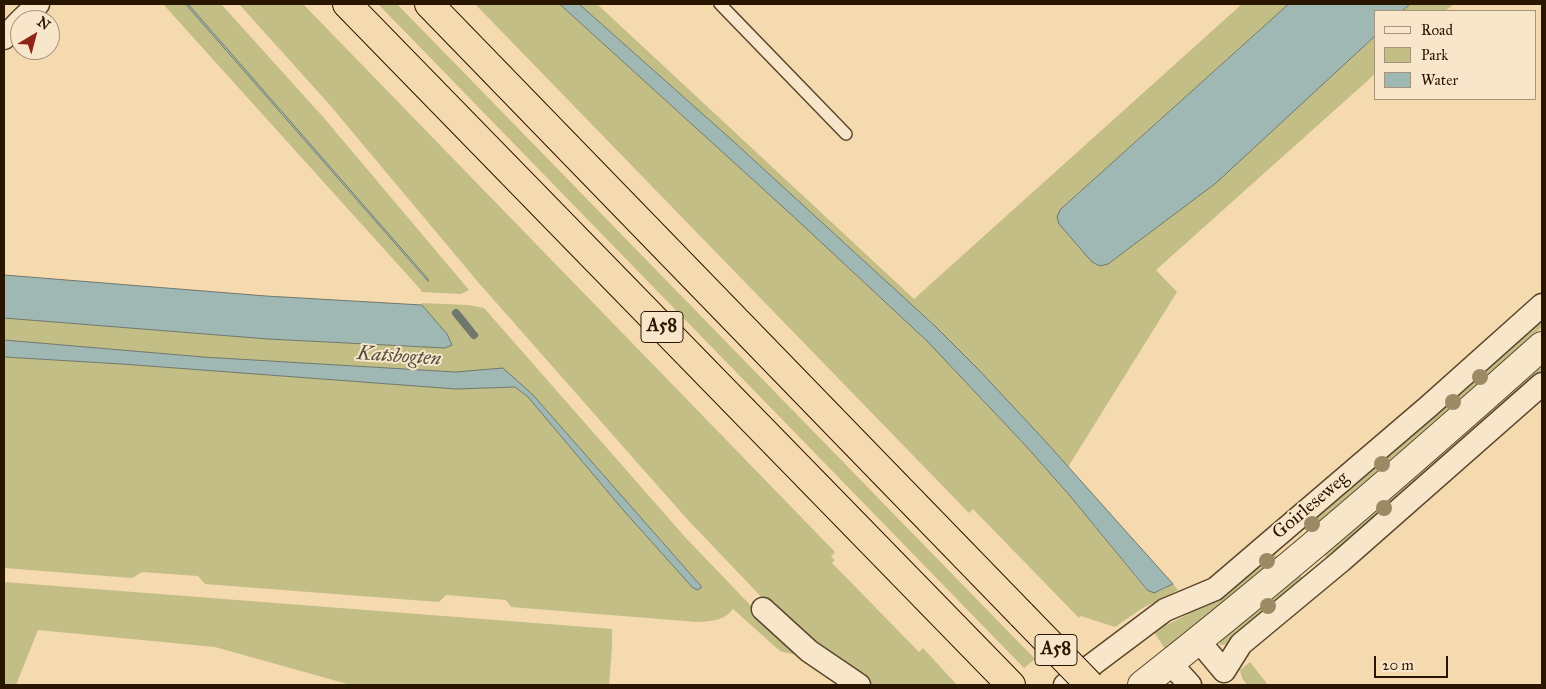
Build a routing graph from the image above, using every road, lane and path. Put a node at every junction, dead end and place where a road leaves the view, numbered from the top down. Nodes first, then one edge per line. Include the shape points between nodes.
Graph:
1 (346, 4) edge
2 (429, 4) edge
3 (720, 4) edge
4 (846, 134) dead end
5 (1542, 304) edge
6 (1542, 346) edge
7 (1542, 384) edge
8 (764, 609) dead end
9 (1198, 640) junction
10 (1170, 663) junction
11 (859, 685) edge
12 (1011, 685) edge
13 (1065, 685) edge
14 (1090, 685) edge
15 (1142, 685) edge
16 (1190, 685) edge

1 - 12 highway, A58
2 - 14 highway, A58, bridge
3 - 4 lane
5 - 13 street, Goirleseweg via 1429,406 1215,588 1165,610
6 - 9 street, Goirleseweg via 1419,456
7 - 9 street via 1341,561 1241,644 1224,671
8 - 11 street via 809,651
9 - 10 street, Goirleseweg
10 - 15 street, Goirleseweg
10 - 16 street

